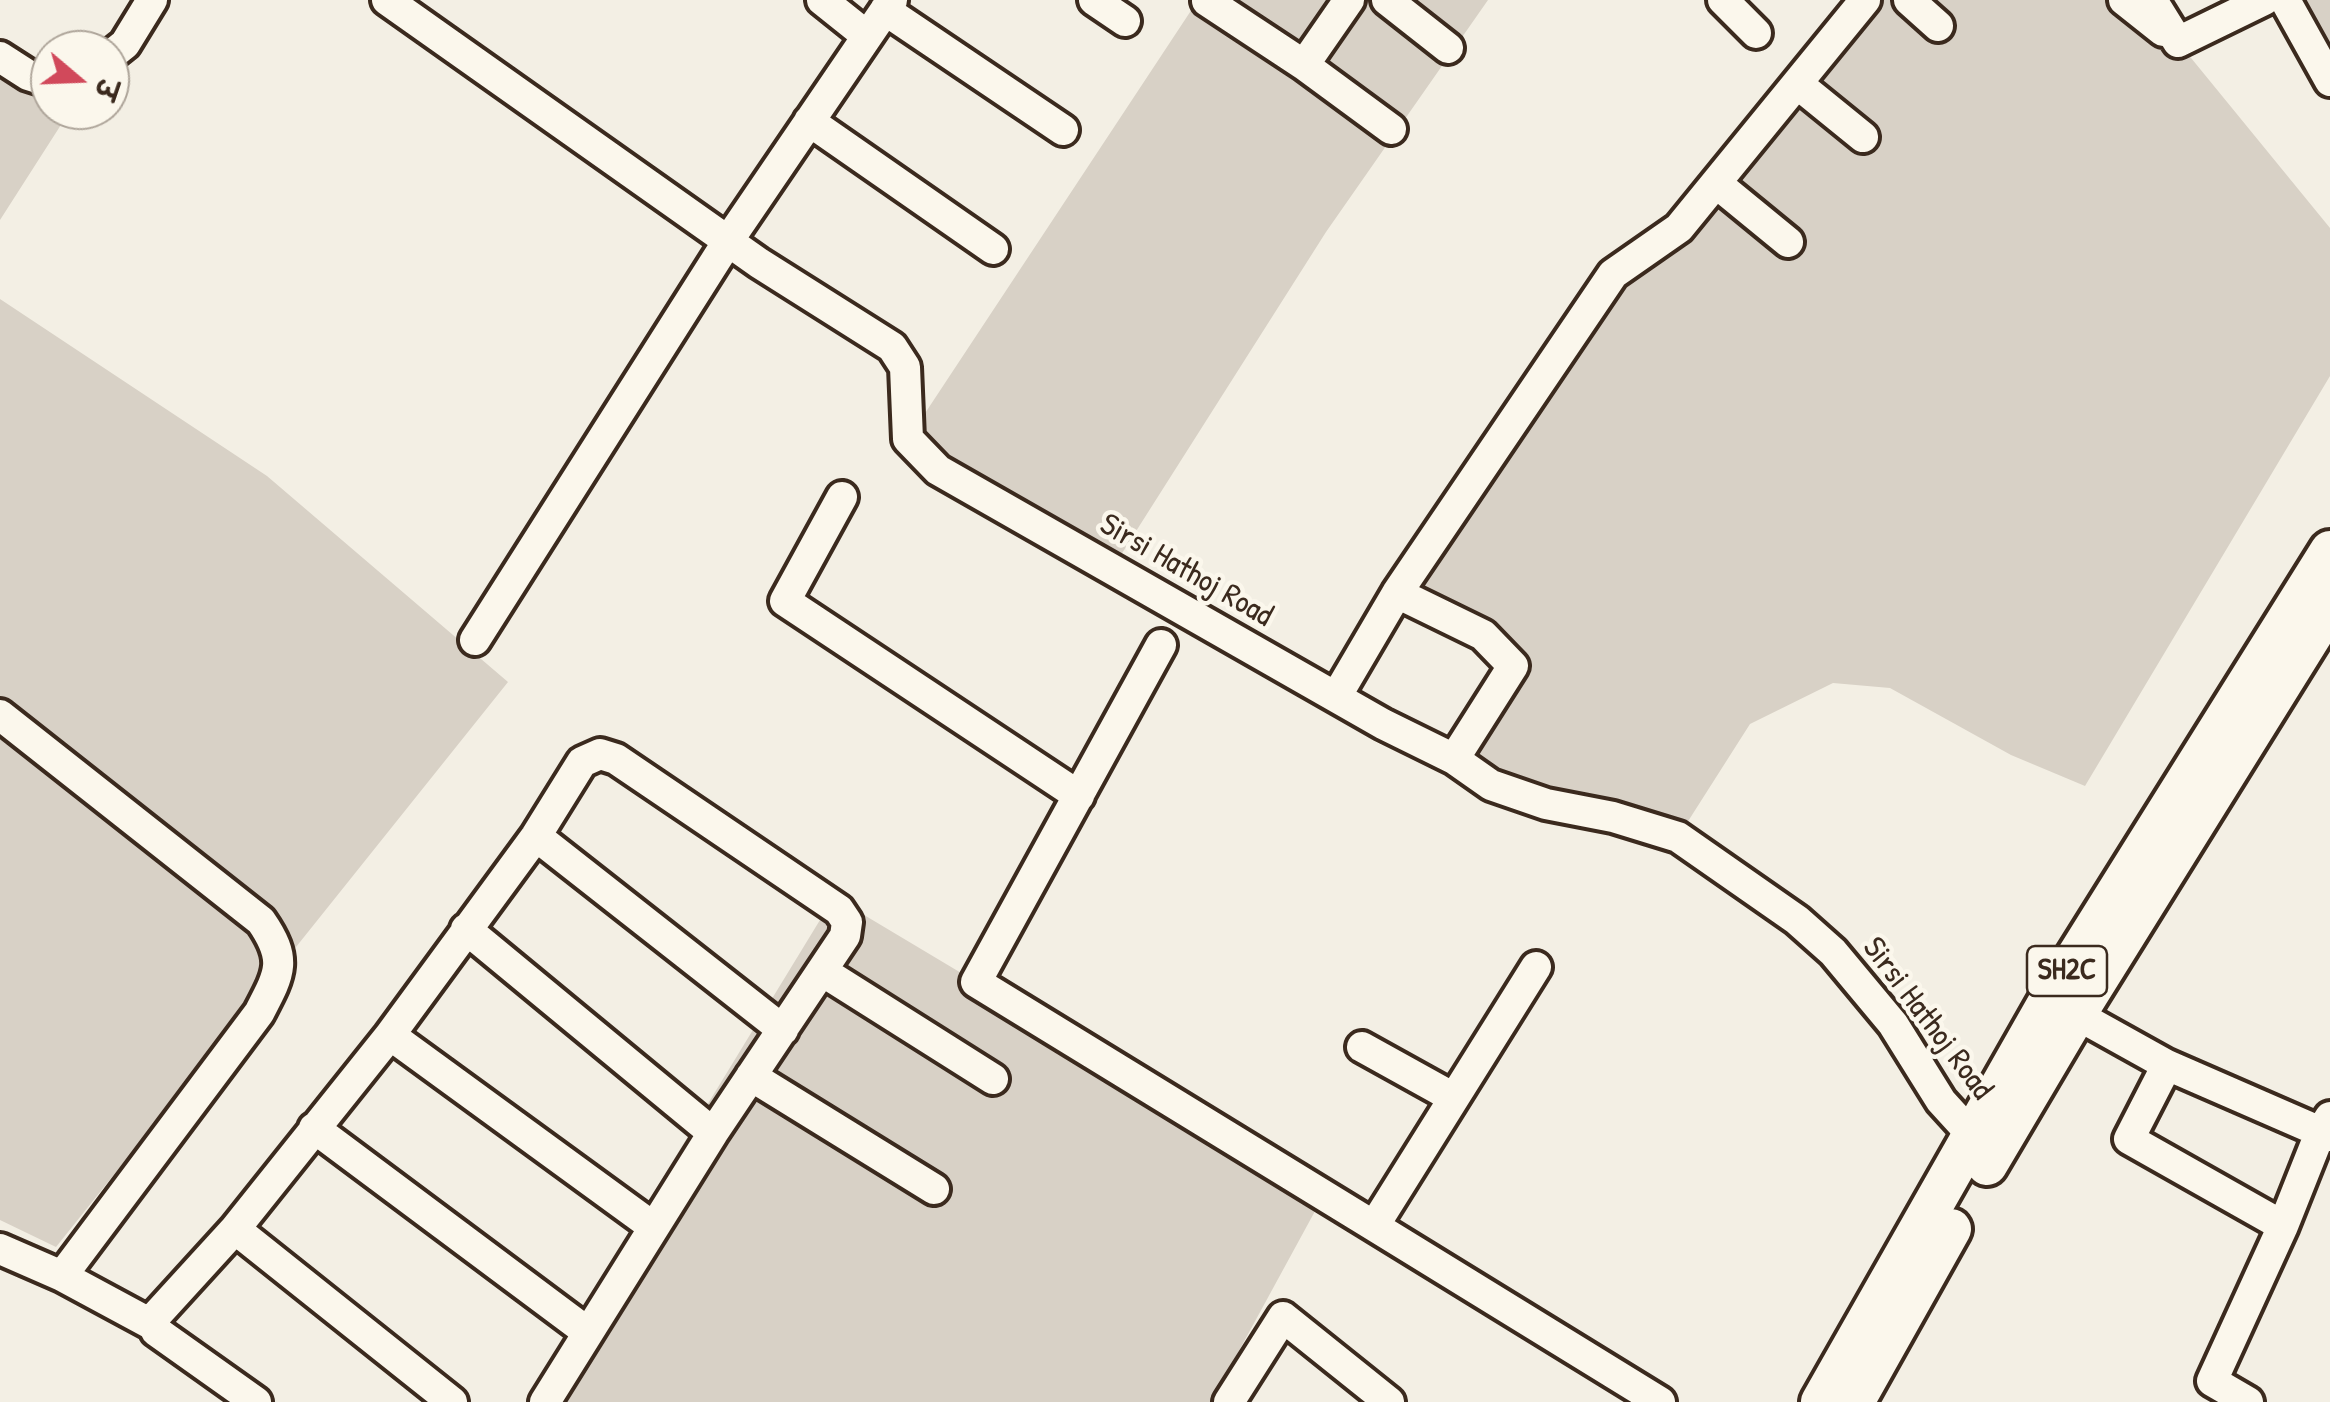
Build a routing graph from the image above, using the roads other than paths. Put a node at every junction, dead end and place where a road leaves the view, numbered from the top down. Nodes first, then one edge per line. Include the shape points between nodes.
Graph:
1 (152, 0) edge
2 (822, 0) edge
3 (1094, 0) edge
4 (1350, 0) edge
5 (1387, 0) edge
6 (1723, 0) edge
7 (1865, 0) edge
8 (1909, 0) edge
9 (2124, 0) edge
10 (2152, 0) edge
11 (2264, 0) edge
12 (2285, 0) edge
13 (1207, 1) edge
14 (400, 4) edge
15 (888, 5) edge
16 (1125, 21) dead end
17 (1938, 26) dead end
18 (1756, 33) dead end
19 (130, 36) edge
20 (867, 36) junction
21 (2178, 42) junction
22 (1448, 48) dead end
23 (0, 57) edge
24 (1304, 65) junction
25 (30, 76) edge
26 (2330, 81) edge
27 (1799, 85) junction
28 (810, 121) junction
29 (1392, 129) dead end
30 (1063, 130) dead end
31 (1863, 137) dead end
32 (1716, 183) junction
33 (728, 241) junction
34 (1788, 242) dead end
35 (993, 250) dead end
36 (842, 497) dead end
37 (2330, 551) edge
38 (1397, 593) junction
39 (2326, 621) edge
40 (475, 640) dead end
41 (1161, 646) dead end
42 (1336, 697) junction
43 (0, 715) edge
44 (1454, 760) junction
45 (1078, 796) junction
46 (536, 836) junction
47 (466, 930) junction
48 (1536, 967) dead end
49 (822, 971) junction
50 (2062, 1007) junction
51 (783, 1030) junction
52 (390, 1035) junction
53 (1362, 1047) dead end
54 (2167, 1065) junction
55 (751, 1076) junction
56 (993, 1079) dead end
57 (1454, 1098) junction
58 (314, 1128) junction
59 (2327, 1129) edge
60 (712, 1132) junction
61 (1983, 1142) junction
62 (934, 1189) dead end
63 (652, 1226) junction
64 (1374, 1226) junction
65 (2284, 1226) junction
66 (236, 1229) junction
67 (0, 1249) edge
68 (62, 1276) junction
69 (151, 1324) junction
70 (586, 1331) junction
71 (1376, 1398) edge
72 (256, 1402) edge
73 (452, 1402) edge
74 (544, 1402) edge
75 (1229, 1402) edge
76 (1660, 1402) edge
77 (1822, 1402) edge
78 (1854, 1402) edge
79 (2248, 1402) edge

1 - 19 street
2 - 20 street
3 - 16 street
4 - 24 street
5 - 22 street
6 - 18 street
7 - 27 street
8 - 17 street
9 - 21 street
10 - 21 street
11 - 21 street
12 - 26 street
13 - 24 street
14 - 33 street, Sirsi Hathoj Road
15 - 20 street
15 - 30 street
20 - 28 street
23 - 25 street
24 - 29 street
27 - 31 street
27 - 32 street
28 - 33 street
28 - 35 street
32 - 34 street
32 - 38 street via 1679,228 1613,274
33 - 40 street
33 - 42 street, Sirsi Hathoj Road via 892,347 905,367 908,440 938,470
36 - 45 street via 785,601
37 - 50 main road, SH2C
38 - 42 street
38 - 44 street via 1483,636 1514,666
39 - 50 main road, SH2C
41 - 45 street
42 - 44 street, Sirsi Hathoj Road
43 - 68 street via 260,921 278,946 278,976 259,1013
44 - 61 street, Sirsi Hathoj Road via 1490,786 1678,837 1797,920 1834,952 1941,1101
45 - 64 street via 976,982
46 - 47 street
46 - 49 street via 582,762 600,754 616,760 839,910 847,922 845,936
46 - 51 street
47 - 52 street
47 - 60 street
48 - 57 street
49 - 51 street
49 - 56 street
50 - 54 street
50 - 61 main road, SH2C
51 - 55 street
52 - 58 street
52 - 63 street
53 - 57 street
54 - 59 street
54 - 65 street via 2128,1139
55 - 60 street
55 - 62 street
57 - 64 street
58 - 66 street
58 - 70 street
59 - 65 street
60 - 63 street
61 - 77 main road, SH2C
61 - 78 main road, SH2C
63 - 70 street
64 - 76 street
65 - 79 street via 2212,1381
66 - 69 street
66 - 73 street
67 - 68 street
68 - 69 street
69 - 72 street
70 - 74 street
71 - 75 street via 1283,1317

